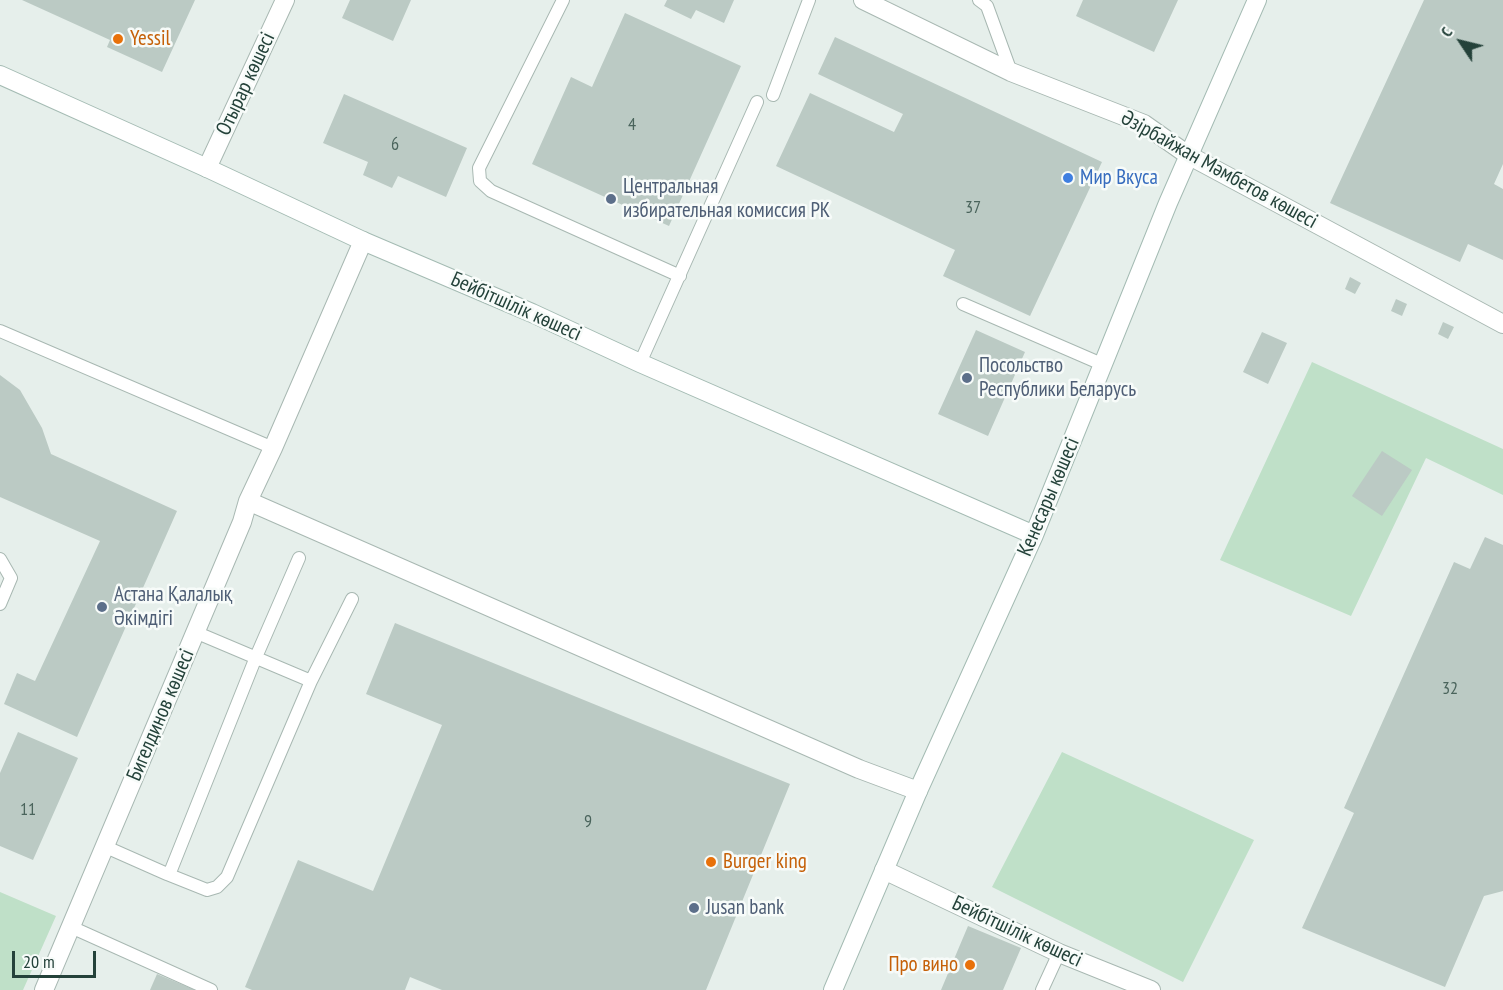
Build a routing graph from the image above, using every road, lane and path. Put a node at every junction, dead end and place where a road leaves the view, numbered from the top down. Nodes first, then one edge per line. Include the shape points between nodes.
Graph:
1 (285, 0) edge
2 (563, 0) edge
3 (809, 0) edge
4 (862, 0) edge
5 (979, 0) edge
6 (1257, 0) edge
7 (1011, 72) junction
8 (0, 75) edge
9 (773, 95) dead end
10 (757, 102) dead end
11 (1188, 155) junction
12 (207, 168) junction
13 (363, 241) junction
14 (680, 276) junction
15 (963, 304) dead end
16 (1503, 324) edge
17 (0, 331) edge
18 (640, 363) junction
19 (1104, 365) junction
20 (273, 448) junction
21 (248, 501) junction
22 (1034, 535) junction
23 (299, 558) dead end
24 (0, 559) edge
25 (352, 599) dead end
26 (0, 604) edge
27 (195, 632) junction
28 (256, 657) junction
29 (311, 681) junction
30 (918, 791) junction
31 (106, 847) junction
32 (884, 870) junction
33 (167, 874) junction
34 (71, 927) junction
35 (1059, 953) junction
36 (44, 990) edge
37 (211, 990) edge
38 (833, 990) edge
39 (1042, 990) edge
40 (1151, 990) edge

1 - 12 street, Отырар көшесі
2 - 14 lane via 478,168 480,181 491,191
3 - 9 lane
4 - 7 street, Әзірбайжан Мәмбетов көшесі
5 - 7 lane via 987,6
6 - 11 street, Кенесары көшесі
7 - 11 street, Әзірбайжан Мәмбетов көшесі via 1144,124
8 - 12 street, Бейбітшілік көшесі
10 - 14 lane
11 - 16 street, Әзірбайжан Мәмбетов көшесі
11 - 19 street, Кенесары көшесі
12 - 13 street, Бейбітшілік көшесі
13 - 18 street, Бейбітшілік көшесі
13 - 20 street, Бигелдинов көшесі
14 - 18 lane
15 - 19 lane
17 - 20 lane
18 - 22 street, Бейбітшілік көшесі
19 - 22 street, Кенесары көшесі
20 - 21 street, Бигелдинов көшесі
21 - 27 street, Бигелдинов көшесі
21 - 30 street via 859,769
22 - 30 street, Кенесары көшесі
23 - 28 lane
24 - 26 lane via 11,578
25 - 29 lane
27 - 28 lane
27 - 31 street, Бигелдинов көшесі
28 - 29 lane
28 - 33 lane
29 - 33 lane via 227,877 207,890
30 - 32 street, Кенесары көшесі
31 - 33 lane
31 - 34 street, Бигелдинов көшесі
32 - 35 street, Бейбітшілік көшесі
32 - 38 street, Кенесары көшесі
34 - 36 street, Бигелдинов көшесі
34 - 37 lane
35 - 39 lane
35 - 40 street, Бейбітшілік көшесі

